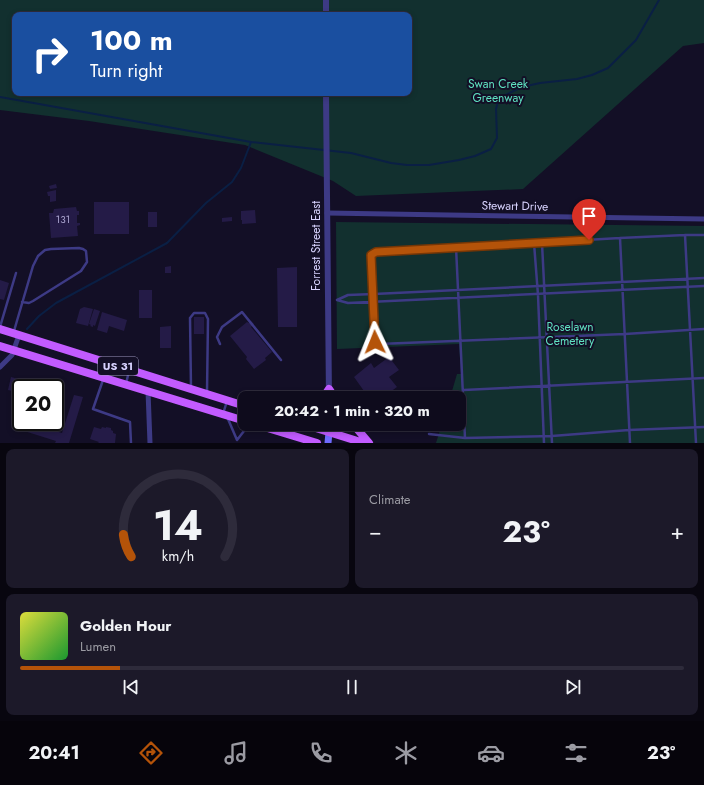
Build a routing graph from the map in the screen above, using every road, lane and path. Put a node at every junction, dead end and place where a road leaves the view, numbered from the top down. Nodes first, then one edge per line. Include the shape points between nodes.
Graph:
1 (326, 0) edge
2 (326, 12) edge
3 (326, 96) edge
4 (327, 213) junction
5 (704, 218) edge
6 (686, 235) junction
7 (704, 235) edge
8 (620, 238) junction
9 (542, 242) junction
10 (534, 243) junction
11 (456, 247) junction
12 (16, 273) dead end
13 (704, 278) edge
14 (688, 279) junction
15 (622, 282) junction
16 (544, 286) junction
17 (704, 286) edge
18 (537, 287) junction
19 (688, 287) junction
20 (459, 290) junction
21 (622, 290) junction
22 (374, 294) junction
23 (538, 294) junction
24 (544, 294) junction
25 (459, 298) junction
26 (327, 300) junction
27 (337, 300) junction
28 (374, 301) junction
29 (22, 302) junction
30 (0, 328) edge
31 (704, 329) edge
32 (690, 330) junction
33 (16, 334) junction
34 (625, 334) junction
35 (540, 337) junction
36 (546, 337) junction
37 (461, 341) junction
38 (220, 344) dead end
39 (0, 346) edge
40 (14, 350) junction
41 (281, 360) dead end
42 (0, 368) edge
43 (130, 370) junction
44 (104, 377) junction
45 (704, 378) edge
46 (693, 379) junction
47 (628, 383) junction
48 (126, 384) junction
49 (541, 386) junction
50 (550, 386) junction
51 (191, 389) junction
52 (329, 389) edge
53 (464, 390) junction
54 (148, 391) junction
55 (207, 394) junction
56 (228, 400) junction
57 (238, 404) edge
58 (224, 415) junction
59 (238, 419) edge
60 (704, 427) edge
61 (695, 428) junction
62 (630, 430) junction
63 (244, 431) edge
64 (276, 431) edge
65 (328, 431) edge
66 (335, 431) edge
67 (359, 431) edge
68 (428, 434) dead end
69 (544, 436) junction
70 (552, 436) junction
71 (465, 438) junction
72 (302, 440) edge
73 (237, 441) edge
74 (131, 443) edge
75 (150, 443) edge
76 (317, 443) edge
77 (328, 443) edge
78 (364, 443) edge
79 (369, 443) edge
80 (544, 443) edge
81 (552, 443) edge
82 (630, 443) edge
83 (696, 443) edge

1 - 2 street
3 - 4 street, Forrest Street East
4 - 5 street, Stewart Drive
4 - 26 street, Forrest Street East
6 - 7 lane
6 - 8 lane
6 - 14 lane
8 - 9 lane
8 - 15 lane
9 - 10 lane
9 - 16 lane
10 - 11 lane
10 - 18 lane
11 - 20 lane
11 - 22 lane via 376,252 371,255
12 - 30 lane
13 - 14 lane
14 - 15 lane
14 - 19 lane
15 - 16 lane
15 - 21 lane
16 - 18 lane
16 - 24 lane
17 - 19 lane
18 - 20 lane
18 - 23 lane
19 - 21 lane
19 - 32 lane
20 - 22 lane
20 - 25 lane
21 - 24 lane
21 - 34 lane
22 - 27 lane via 348,296
22 - 28 lane
23 - 24 lane
23 - 25 lane
23 - 35 lane
24 - 36 lane
25 - 28 lane
25 - 37 lane
26 - 27 lane
26 - 52 street, Forrest Street East
27 - 28 lane via 348,303
28 - 37 lane via 375,342 379,344
29 - 29 lane via 33,266 41,252 79,248 86,251 87,262 80,271 33,301
29 - 33 lane
30 - 33 main road, US 31
31 - 32 lane
32 - 34 lane
32 - 46 lane
33 - 40 street
33 - 43 main road, US 31
34 - 36 lane
34 - 47 lane
35 - 36 lane
35 - 37 lane
35 - 49 lane
36 - 50 lane
37 - 53 lane
38 - 41 lane via 217,337 222,327 242,312
39 - 40 main road, US 31
40 - 42 street
40 - 44 main road, US 31
43 - 48 lane
43 - 51 main road, US 31
44 - 48 main road, US 31
44 - 74 lane via 93,409 130,422
45 - 46 lane
46 - 47 lane
46 - 61 lane
47 - 50 lane
47 - 62 lane
48 - 54 main road, US 31
49 - 50 lane
49 - 53 lane
49 - 69 lane
50 - 70 lane
51 - 55 main road, US 31
51 - 55 lane via 190,318 194,313 205,313 208,319
53 - 71 lane
54 - 58 main road, US 31
54 - 75 street
55 - 56 main road, US 31
56 - 57 main road, US 31
56 - 58 lane
58 - 59 main road, US 31
58 - 73 lane via 232,426
60 - 61 lane
61 - 62 lane
61 - 83 lane
62 - 70 lane
62 - 82 lane
63 - 73 lane
64 - 72 main road
65 - 77 main road
66 - 78 main road
67 - 79 main road
68 - 71 lane
69 - 70 lane
69 - 71 lane
69 - 80 lane
70 - 81 lane
72 - 76 main road

